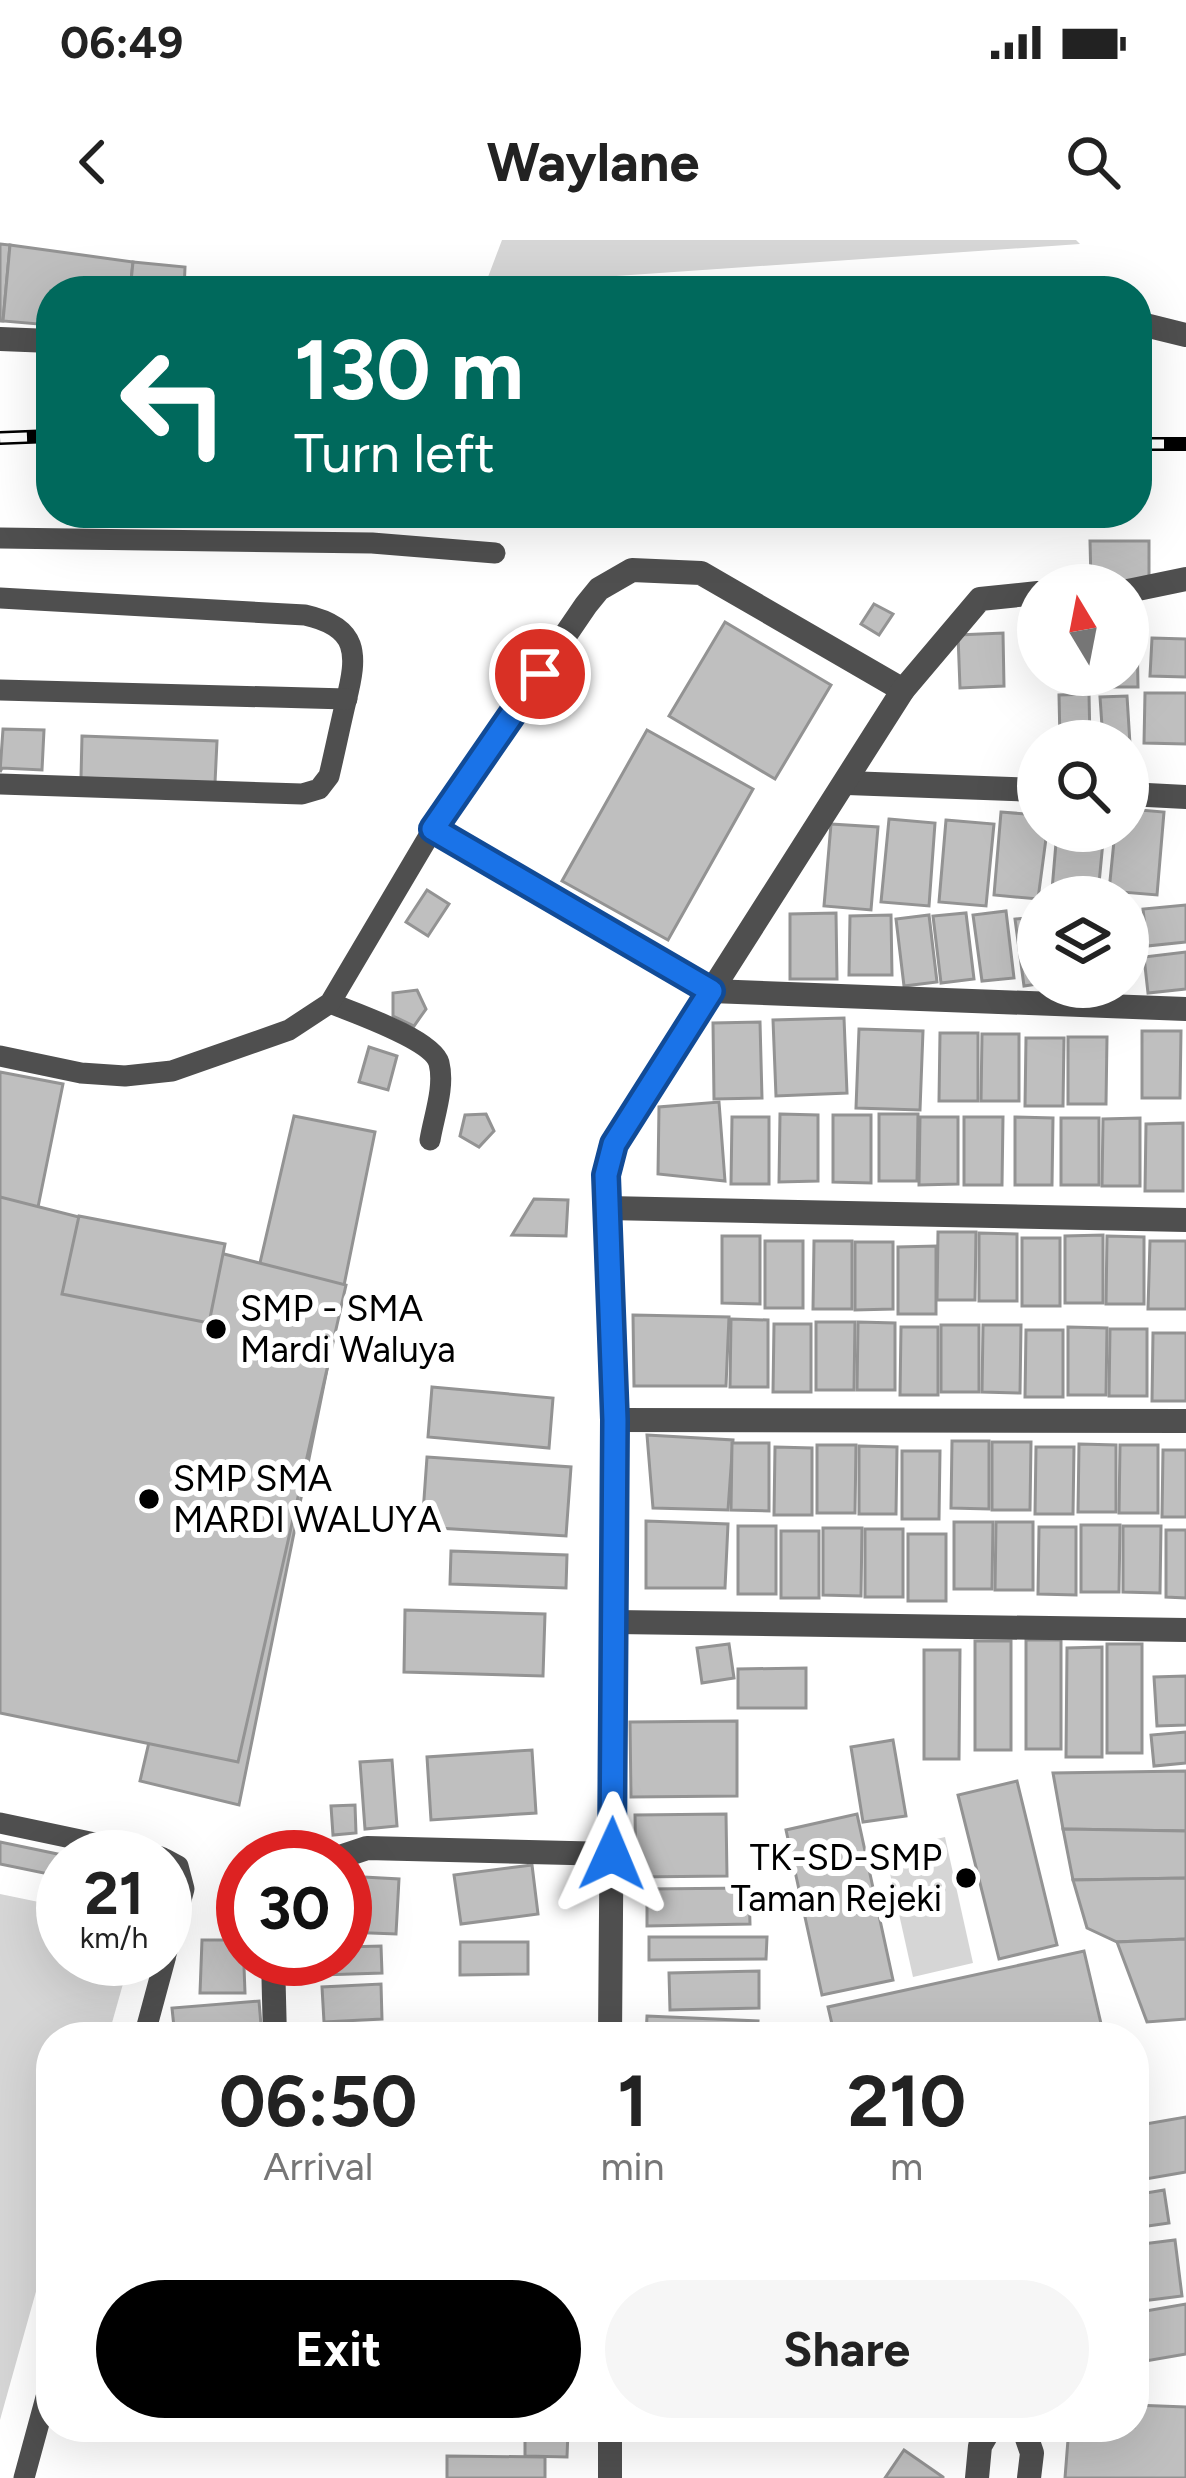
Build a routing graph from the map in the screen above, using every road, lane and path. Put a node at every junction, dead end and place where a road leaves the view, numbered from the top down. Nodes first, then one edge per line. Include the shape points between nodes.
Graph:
1 (1152, 327) edge
2 (1186, 335) edge
3 (0, 339) edge
4 (36, 340) edge
5 (0, 538) edge
6 (495, 553) dead end
7 (1186, 579) edge
8 (1149, 587) edge
9 (1017, 595) edge
10 (0, 598) edge
11 (903, 690) junction
12 (0, 691) edge
13 (346, 699) junction
14 (847, 783) junction
15 (0, 784) edge
16 (1017, 789) edge
17 (1149, 795) edge
18 (1186, 796) edge
19 (433, 829) junction
20 (711, 991) junction
21 (329, 1003) junction
22 (1186, 1009) edge
23 (0, 1056) edge
24 (430, 1140) dead end
25 (608, 1208) junction
26 (1186, 1220) edge
27 (615, 1420) junction
28 (1186, 1421) edge
29 (615, 1622) junction
30 (1186, 1630) edge
31 (0, 1822) edge
32 (36, 1830) edge
33 (372, 1848) edge
34 (612, 1854) junction
35 (158, 1986) edge
36 (274, 1986) edge
37 (148, 2022) edge
38 (275, 2022) edge
39 (610, 2022) edge
40 (36, 2434) edge
41 (610, 2442) edge
42 (982, 2442) edge
43 (1028, 2442) edge
44 (24, 2478) edge
45 (610, 2478) edge
46 (977, 2478) edge
47 (1029, 2478) edge

1 - 2 street
3 - 4 street
5 - 6 lane
7 - 8 street
9 - 11 street via 980,599
10 - 13 lane via 328,620 354,652
11 - 14 street
11 - 19 street via 701,573 632,570 586,605
12 - 13 lane
13 - 15 lane via 329,776 302,794
14 - 16 street
14 - 20 street
17 - 18 street
19 - 20 street
19 - 21 lane
20 - 22 street
20 - 25 street via 614,1144
21 - 23 lane via 289,1030 172,1071 81,1073
21 - 24 lane via 426,1045 438,1058
25 - 26 street
25 - 27 street
27 - 28 street
27 - 29 street
29 - 30 street
29 - 34 street
31 - 32 lane
33 - 34 street
34 - 39 street
35 - 37 lane
36 - 38 street
40 - 44 lane
41 - 45 street
42 - 46 street
43 - 47 street

